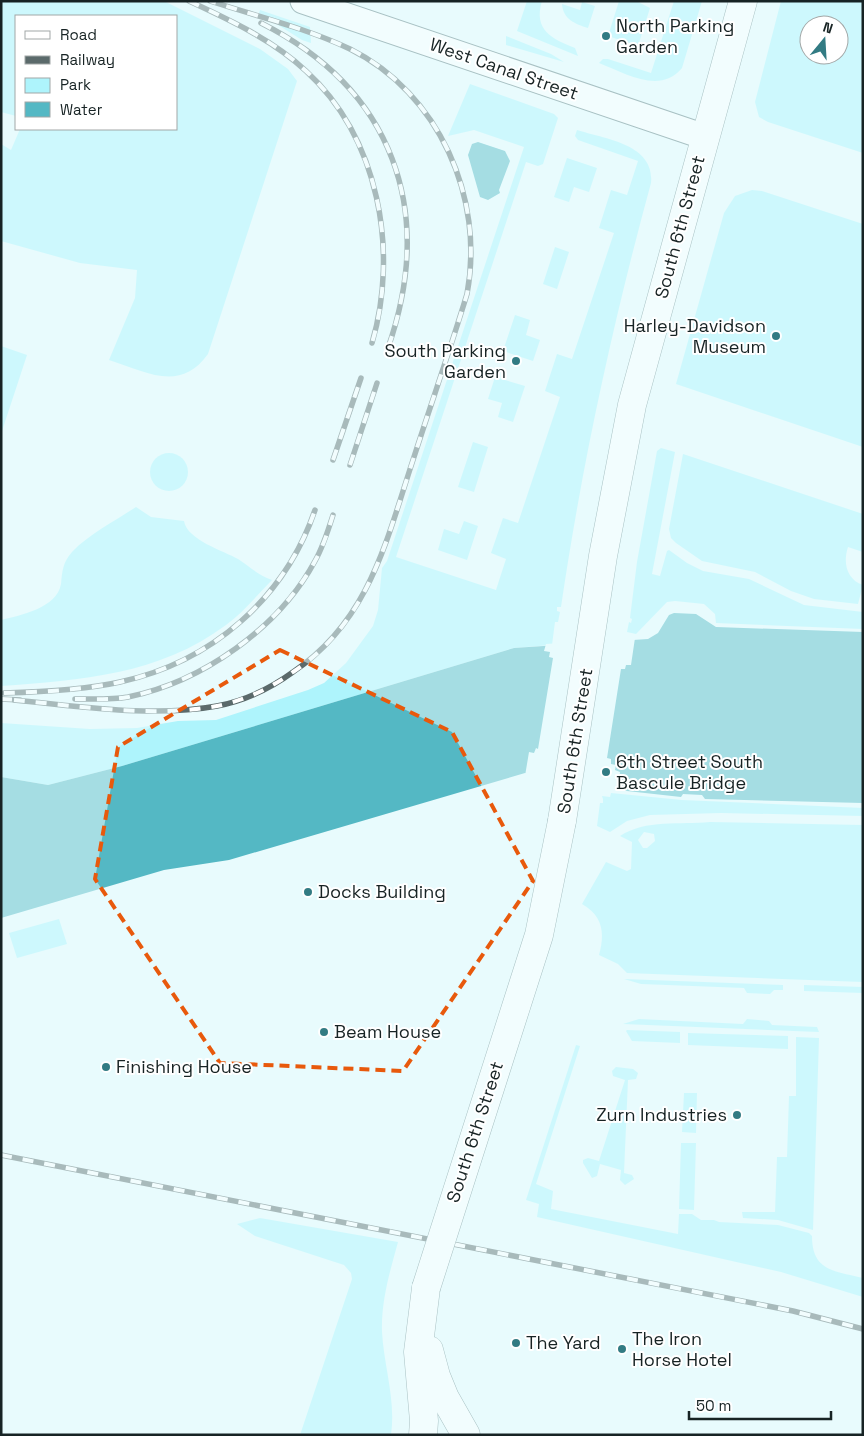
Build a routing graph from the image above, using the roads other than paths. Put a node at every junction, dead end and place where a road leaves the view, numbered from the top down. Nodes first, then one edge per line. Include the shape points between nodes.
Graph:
1 (303, 1) edge
2 (742, 1) edge
3 (705, 137) junction
4 (420, 1338) junction
5 (423, 1435) edge
6 (466, 1435) edge

1 - 3 street, West Canal Street
2 - 3 main road, South 6th Street
3 - 4 main road, South 6th Street, bridge via 632,405 603,556 548,900 426,1288
4 - 5 main road, South 6th Street
4 - 6 main road via 429,1350 445,1398

